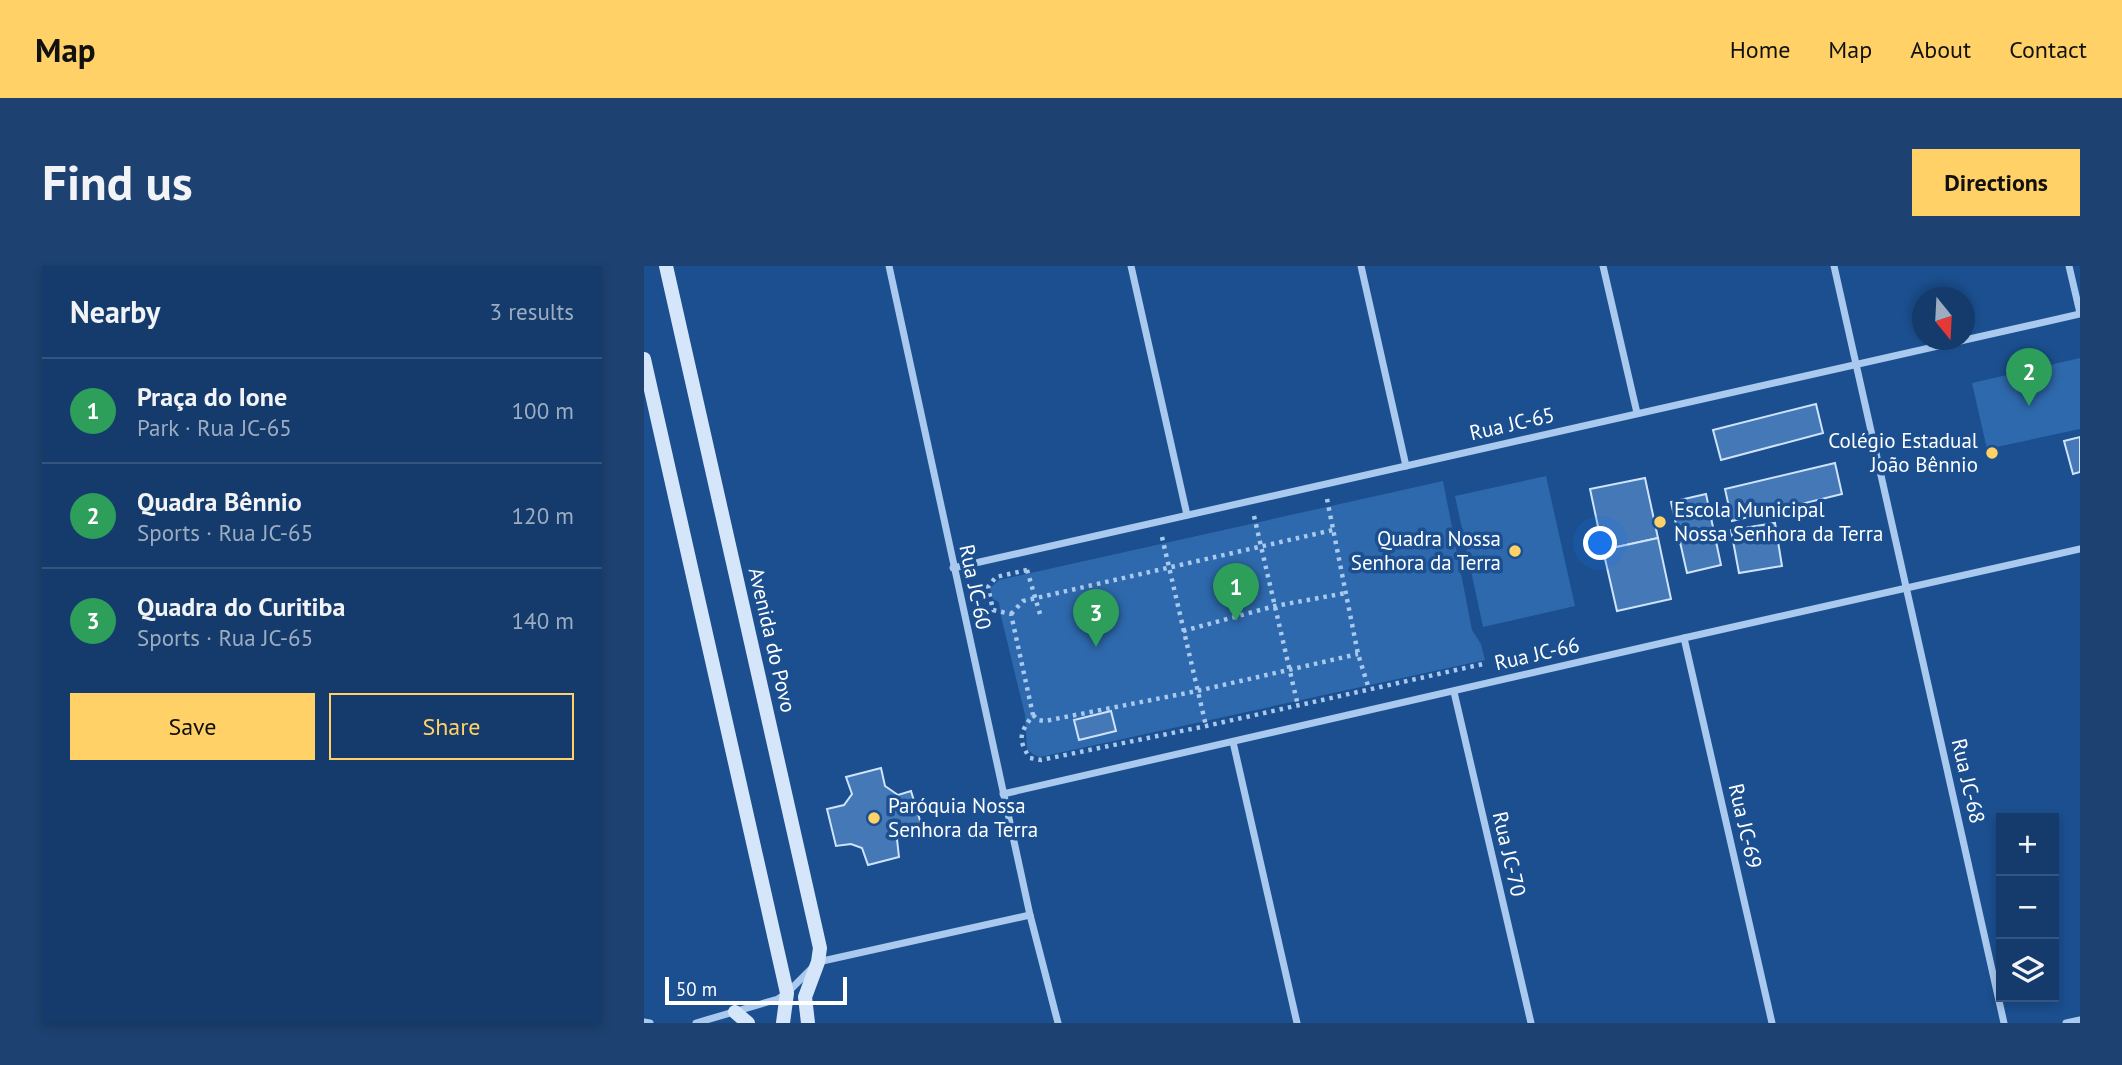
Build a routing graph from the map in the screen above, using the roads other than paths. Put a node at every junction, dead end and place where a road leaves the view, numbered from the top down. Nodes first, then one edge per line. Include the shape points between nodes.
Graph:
1 (666, 266) edge
2 (889, 266) edge
3 (1131, 266) edge
4 (1361, 266) edge
5 (1603, 266) edge
6 (1834, 266) edge
7 (2069, 266) edge
8 (2080, 313) edge
9 (644, 359) edge
10 (1856, 364) junction
11 (1637, 413) junction
12 (1406, 466) junction
13 (1187, 515) junction
14 (2080, 549) edge
15 (953, 568) junction
16 (1906, 589) junction
17 (1684, 638) junction
18 (1454, 692) junction
19 (1233, 742) junction
20 (1003, 794) junction
21 (1030, 915) junction
22 (818, 962) junction
23 (787, 993) junction
24 (735, 1012) junction
25 (2080, 1020) edge
26 (644, 1022) edge
27 (650, 1023) edge
28 (696, 1023) edge
29 (748, 1023) edge
30 (783, 1023) edge
31 (808, 1023) edge
32 (1058, 1023) edge
33 (1297, 1023) edge
34 (1531, 1023) edge
35 (1772, 1023) edge
36 (2004, 1023) edge
37 (2066, 1023) edge

1 - 22 main road, Avenida do Povo via 817,934
2 - 15 street, Rua JC-60
3 - 13 street
4 - 12 street
5 - 11 street
6 - 10 street, Rua JC-68
7 - 8 street
8 - 10 street, Rua JC-65
9 - 23 main road
10 - 11 street, Rua JC-65
10 - 16 street, Rua JC-68
11 - 12 street, Rua JC-65
12 - 13 street, Rua JC-65
13 - 15 street, Rua JC-65
14 - 16 street, Rua JC-66
15 - 20 street, Rua JC-60
16 - 17 street, Rua JC-66
16 - 36 street, Rua JC-68
17 - 18 street, Rua JC-66
17 - 35 street, Rua JC-69
18 - 19 street, Rua JC-66
18 - 34 street, Rua JC-70
19 - 20 street, Rua JC-66
19 - 33 street
20 - 21 street, Rua JC-60
21 - 22 street
21 - 32 street, Rua JC-60
22 - 23 street
22 - 31 main road, Avenida do Povo via 805,997
23 - 24 street
23 - 30 main road
24 - 28 street
24 - 29 main road
25 - 37 street
26 - 27 street

